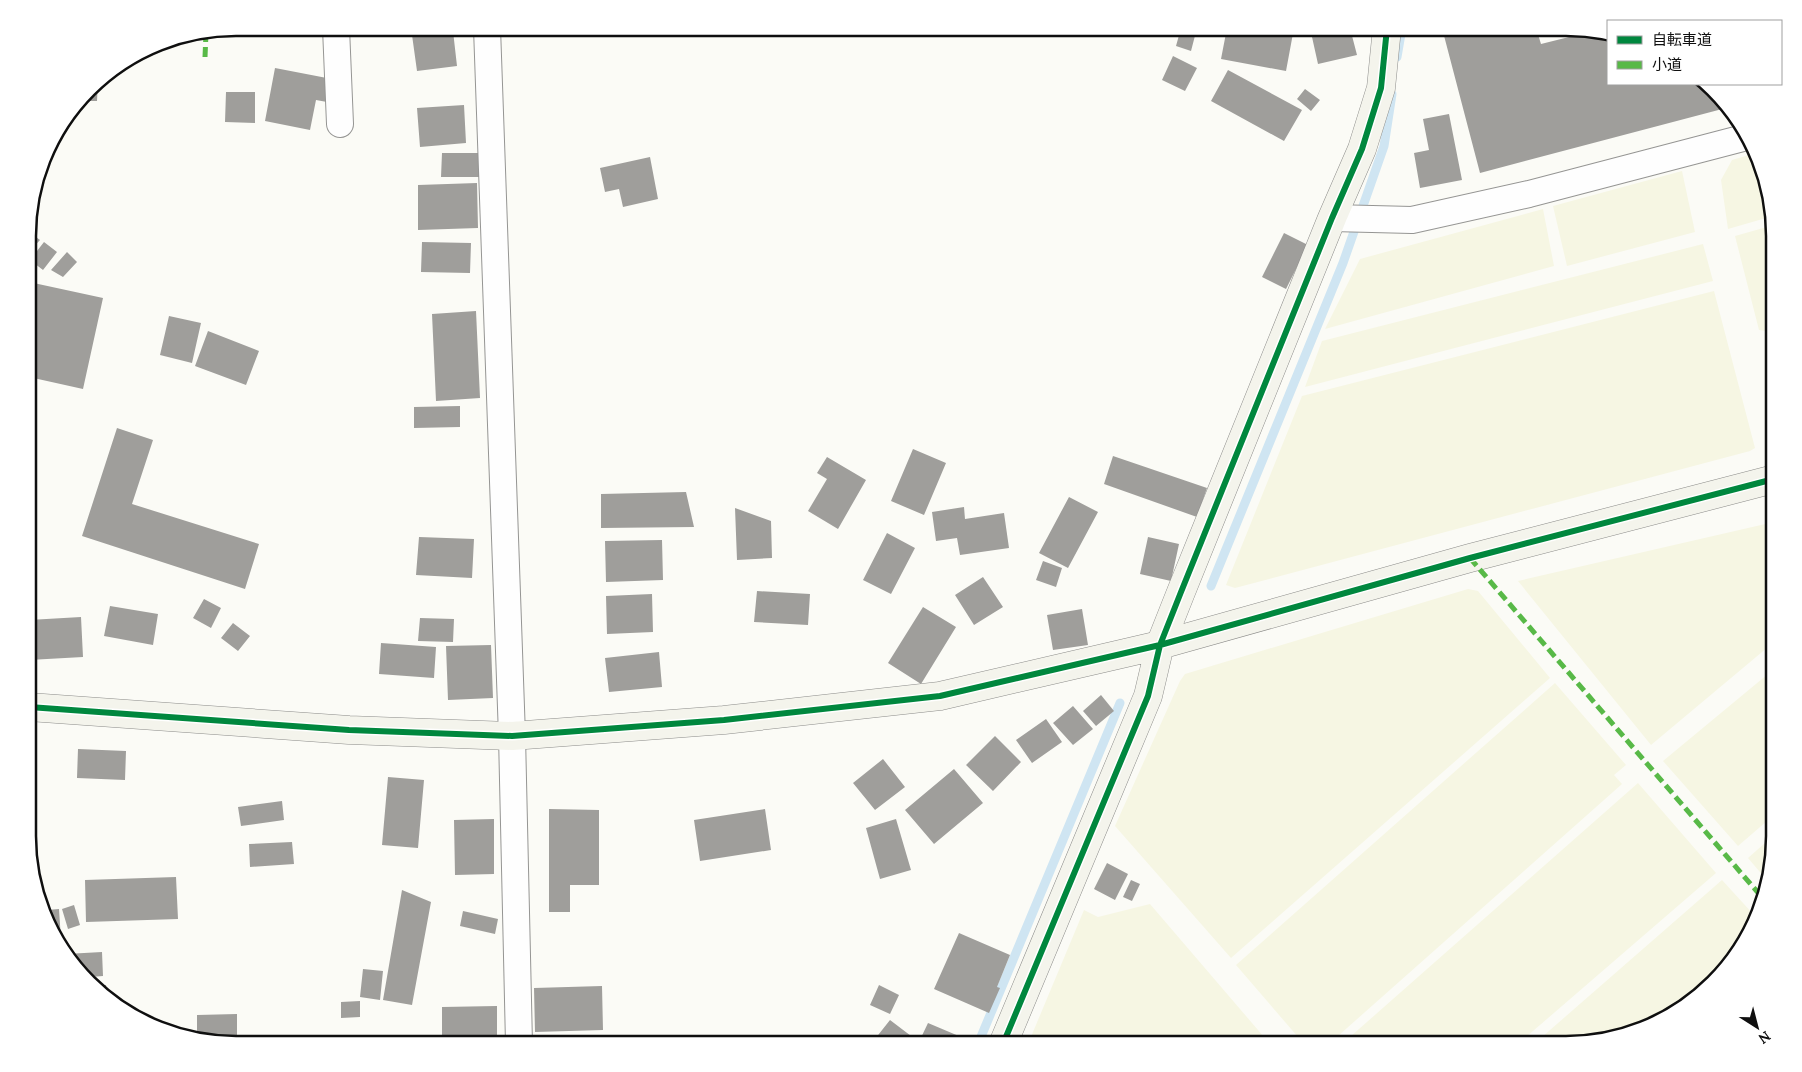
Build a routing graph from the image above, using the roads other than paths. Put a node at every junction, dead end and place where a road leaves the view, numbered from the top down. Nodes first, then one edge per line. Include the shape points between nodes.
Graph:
1 (336, 36) edge
2 (487, 36) edge
3 (1387, 36) edge
4 (340, 124) dead end
5 (1740, 138) edge
6 (1335, 218) junction
7 (1766, 481) edge
8 (1160, 645) junction
9 (36, 708) edge
10 (512, 736) junction
11 (519, 1036) edge
12 (1006, 1036) edge

1 - 4 street
2 - 10 street
3 - 6 street via 1381,88
5 - 6 street via 1529,194 1412,220
6 - 8 street
7 - 8 street via 1470,558
8 - 10 street via 940,696 724,720
8 - 12 street via 1148,696
9 - 10 street via 349,730
10 - 11 street

